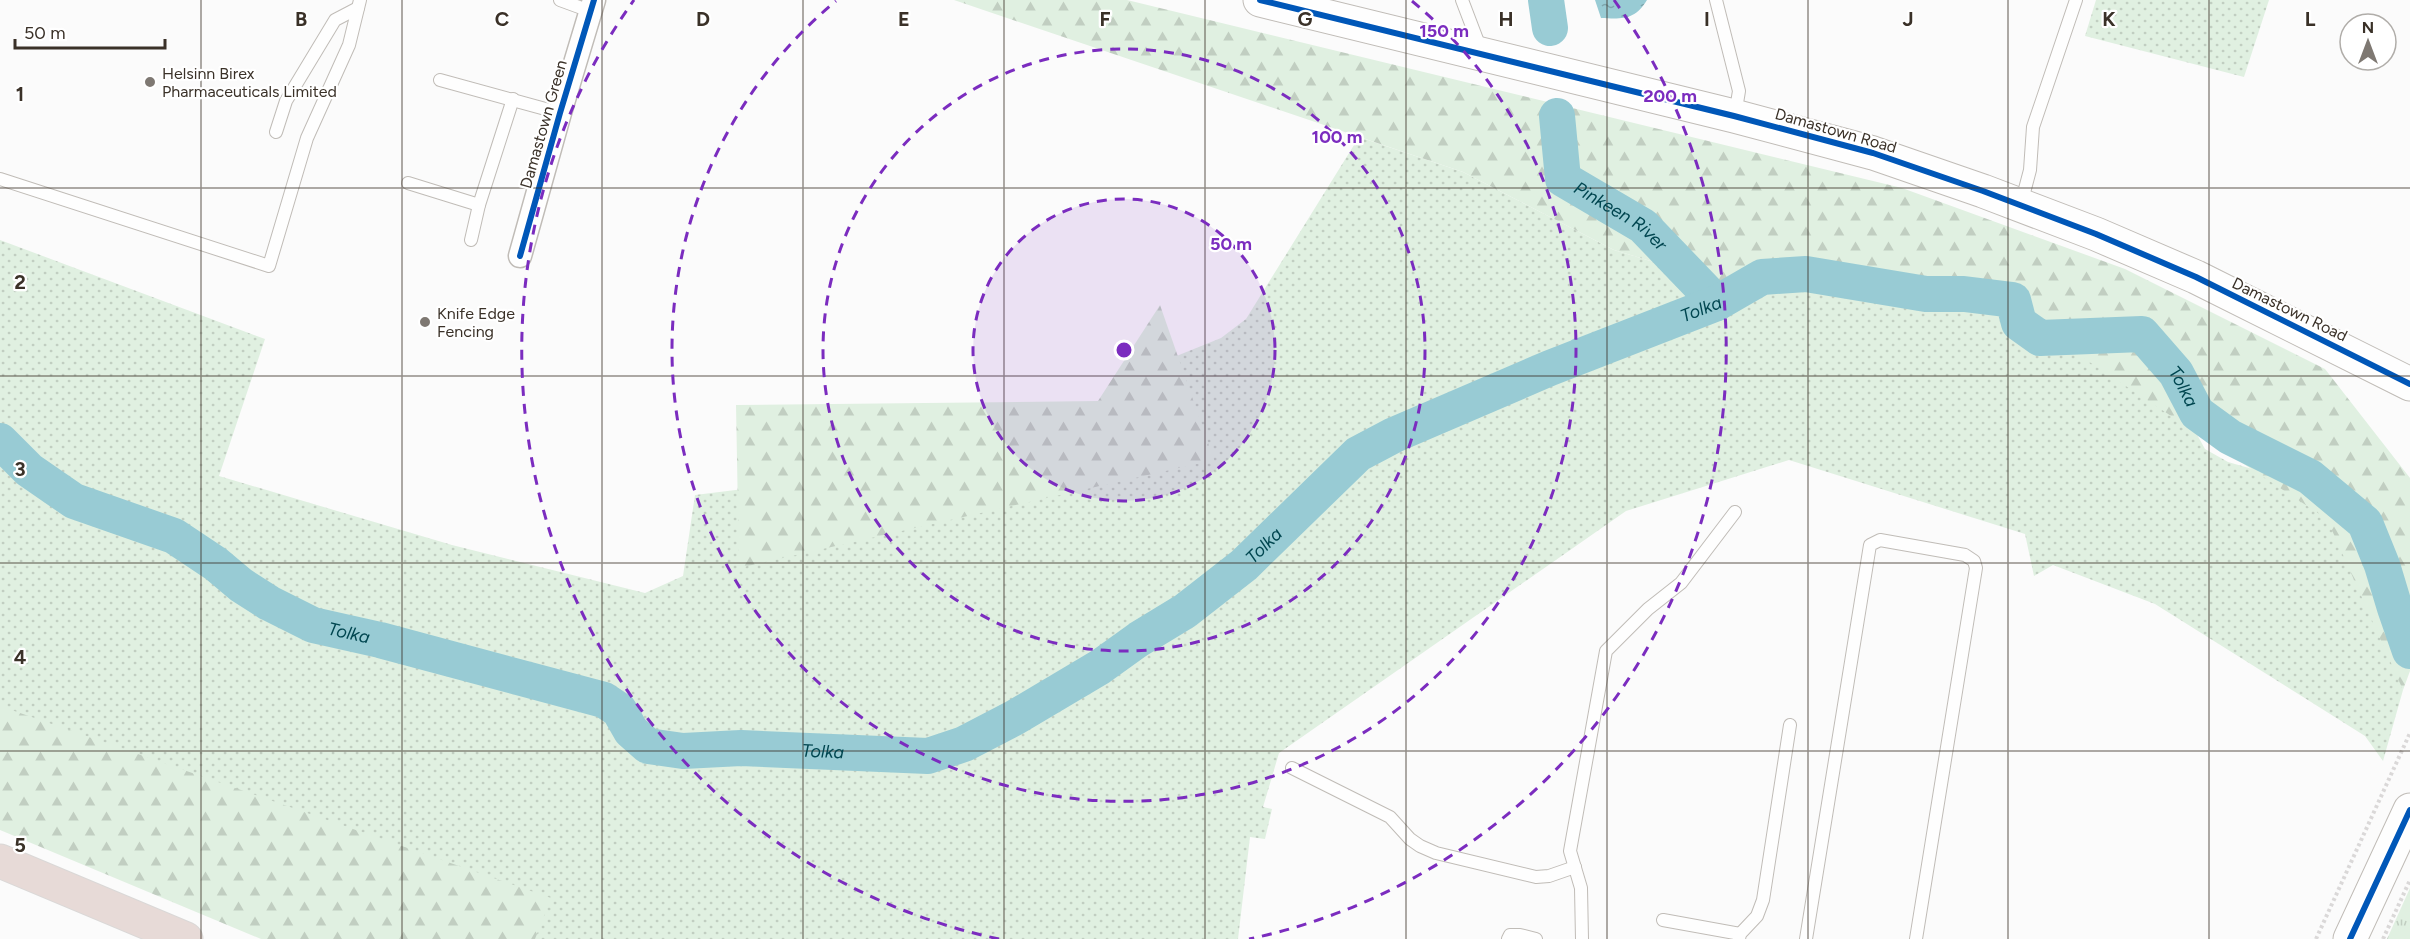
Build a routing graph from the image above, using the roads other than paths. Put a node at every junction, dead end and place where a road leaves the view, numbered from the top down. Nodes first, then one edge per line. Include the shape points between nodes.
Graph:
1 (560, 0) edge
2 (1260, 0) edge
3 (1462, 0) edge
4 (1716, 0) edge
5 (2076, 0) edge
6 (359, 4) edge
7 (592, 6) edge
8 (1482, 54) junction
9 (440, 80) dead end
10 (513, 99) junction
11 (560, 113) junction
12 (1734, 116) junction
13 (276, 132) dead end
14 (0, 179) edge
15 (408, 183) dead end
16 (479, 205) junction
17 (2021, 205) junction
18 (471, 240) dead end
19 (520, 256) dead end
20 (2410, 384) edge
21 (1735, 512) dead end
22 (1790, 725) dead end
23 (1292, 768) dead end
24 (2410, 810) edge
25 (0, 861) edge
26 (1575, 867) junction
27 (0, 885) edge
28 (1663, 920) dead end
29 (1739, 937) edge
30 (138, 939) edge
31 (186, 939) edge
32 (1508, 939) edge
33 (1536, 939) edge
34 (1582, 939) edge
35 (1806, 939) edge
36 (1916, 939) edge
37 (2350, 939) edge

1 - 7 lane
2 - 8 street, Damastown Road
3 - 8 lane
4 - 12 lane via 1739,91
5 - 17 lane via 2033,128 2030,170
6 - 13 lane via 335,20 286,101
6 - 14 lane via 349,45 308,138 269,266
7 - 11 street, Damastown Green
8 - 12 street, Damastown Road
9 - 10 lane
10 - 11 lane
10 - 16 lane
11 - 19 street, Damastown Green
12 - 17 street, Damastown Road via 1874,153
15 - 16 lane
16 - 18 lane
17 - 20 street, Damastown Road via 2196,277
21 - 26 lane via 1681,583 1606,651 1570,851
22 - 29 lane via 1763,900 1757,916
23 - 26 lane via 1390,816 1410,839 1436,853 1536,876
24 - 37 street
25 - 31 highway
26 - 34 lane via 1581,888
27 - 30 highway
28 - 29 lane
32 - 33 lane via 1520,935
35 - 36 lane via 1870,545 1880,540 1965,555 1976,568

